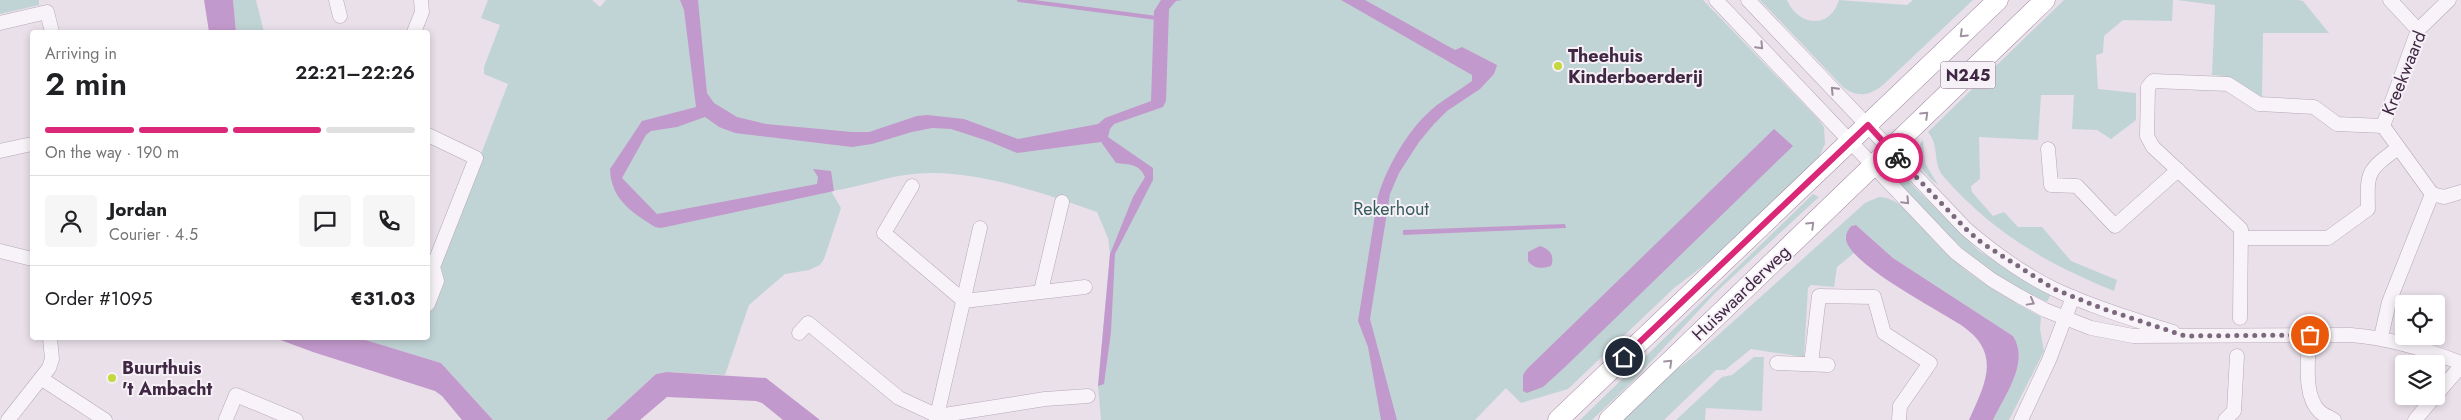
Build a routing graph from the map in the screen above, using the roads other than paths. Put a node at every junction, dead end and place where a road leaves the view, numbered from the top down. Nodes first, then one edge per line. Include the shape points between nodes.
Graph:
1 (336, 0) edge
2 (421, 0) edge
3 (1716, 0) edge
4 (1748, 0) edge
5 (1998, 0) edge
6 (2045, 0) edge
7 (2390, 0) edge
8 (2449, 0) edge
9 (340, 16) dead end
10 (0, 23) edge
11 (52, 30) edge
12 (415, 30) edge
13 (2418, 30) junction
14 (1868, 125) junction
15 (2383, 126) junction
16 (430, 136) edge
17 (1850, 142) junction
18 (30, 144) edge
19 (2398, 148) junction
20 (1890, 149) junction
21 (2048, 149) dead end
22 (0, 151) edge
23 (1872, 166) junction
24 (2178, 170) junction
25 (912, 186) dead end
26 (2461, 192) edge
27 (2432, 194) junction
28 (1062, 202) dead end
29 (980, 228) dead end
30 (2242, 238) junction
31 (0, 251) edge
32 (30, 258) edge
33 (1085, 287) dead end
34 (1041, 291) junction
35 (2073, 297) junction
36 (430, 299) edge
37 (964, 301) junction
38 (2065, 318) junction
39 (2240, 318) dead end
40 (799, 333) dead end
41 (2309, 335) junction
42 (2185, 336) junction
43 (2381, 338) junction
44 (50, 340) edge
45 (2237, 356) dead end
46 (1777, 363) dead end
47 (1811, 364) junction
48 (2461, 364) edge
49 (1828, 365) dead end
50 (42, 379) junction
51 (2445, 384) edge
52 (1088, 396) dead end
53 (2428, 405) edge
54 (1557, 410) edge
55 (991, 414) edge
56 (2316, 416) edge
57 (2233, 417) edge
58 (226, 418) dead end
59 (937, 418) edge
60 (101, 419) edge
61 (292, 419) edge
62 (8, 420) edge
63 (1609, 420) edge
64 (1899, 420) edge
65 (2021, 420) edge
66 (2334, 420) edge
67 (2415, 420) edge

1 - 9 street
2 - 12 street via 422,12
3 -> 17 street
14 -> 4 street
5 -> 14 highway, Huiswaarderweg / N245
20 -> 6 highway, Huiswaarderweg / N245
7 - 13 street
8 - 13 street, Kreekwaard
10 - 11 street via 47,12
13 - 15 street, Kreekwaard
14 - 17 highway, Huiswaarderweg / N245
14 - 20 street
15 - 19 street
15 - 24 street via 2337,124 2314,107 2259,104 2228,84 2153,81 2148,87 2147,136
16 - 36 street via 476,158 434,267 437,281
17 - 23 street
17 - 54 highway, Huiswaarderweg / N245 via 1582,396
18 - 22 street
19 - 27 street
19 - 30 street via 2374,166 2368,179 2368,209 2328,238
20 - 23 highway, Huiswaarderweg / N245
20 - 35 street via 1982,243 2054,289
21 - 24 street via 2052,185 2077,186 2115,226
23 -> 38 street via 1972,266 2019,296
63 -> 23 highway, Huiswaarderweg / N245
24 - 30 street via 2241,229
25 - 37 street via 884,233
26 - 27 street via 2444,197
27 - 43 street via 2389,302
28 - 34 street
29 - 37 street
30 - 39 street
31 - 32 street
33 - 34 street
34 - 37 street
35 - 38 street
35 - 42 street
37 - 59 street
38 - 42 street via 2091,328 2133,336
38 - 65 street
40 - 59 street via 808,322 899,398
41 - 42 street
41 - 43 street
41 - 56 street via 2309,380
43 - 48 street
44 - 50 street via 52,359
45 - 57 street
46 - 47 street
47 - 49 street
47 - 64 street via 1819,296 1874,297 1884,334 1930,363 1900,406
48 - 51 street
50 - 60 street
50 - 62 street
52 - 55 street via 1045,399
53 - 67 street
55 - 59 street
56 - 66 street
58 - 61 street via 236,395

